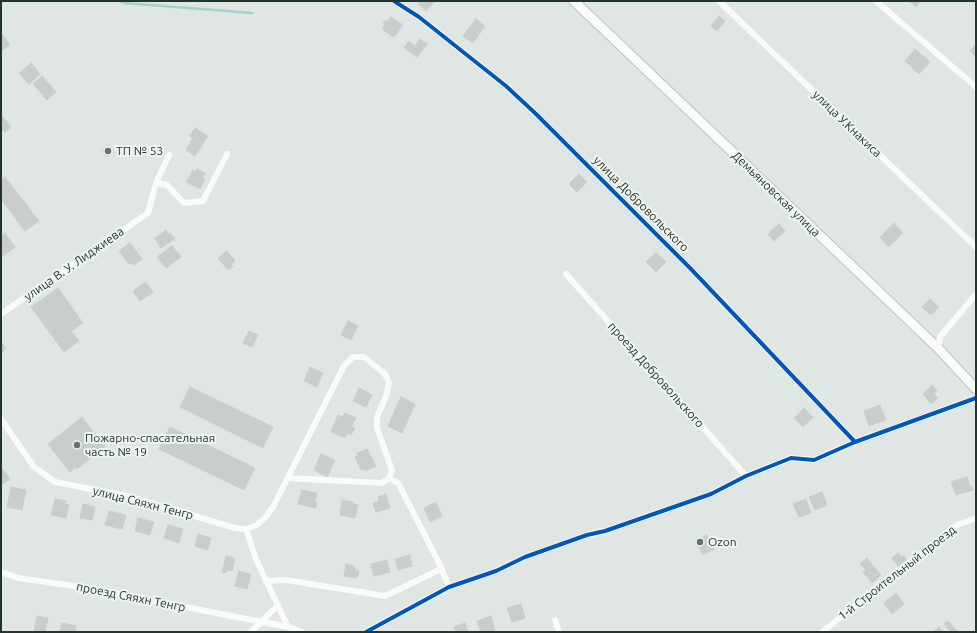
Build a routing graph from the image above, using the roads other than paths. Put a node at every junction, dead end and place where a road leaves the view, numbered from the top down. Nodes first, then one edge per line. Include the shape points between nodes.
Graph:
1 (394, 1) edge
2 (719, 1) edge
3 (876, 1) edge
4 (580, 3) edge
5 (976, 87) edge
6 (226, 154) dead end
7 (169, 155) dead end
8 (156, 183) junction
9 (976, 247) edge
10 (566, 274) dead end
11 (976, 294) edge
12 (1, 314) edge
13 (938, 348) junction
14 (976, 389) edge
15 (976, 398) edge
16 (1, 419) edge
17 (855, 442) junction
18 (746, 476) junction
19 (288, 478) junction
20 (389, 478) junction
21 (976, 518) edge
22 (246, 529) junction
23 (441, 570) junction
24 (1, 572) edge
25 (266, 581) junction
26 (449, 587) junction
27 (278, 605) junction
28 (555, 620) dead end
29 (261, 622) junction
30 (288, 627) junction
31 (251, 632) edge
32 (302, 632) edge
33 (366, 632) edge
34 (560, 632) edge
35 (822, 632) edge

1 - 17 street, улица Добровольского via 506,86 535,113 691,269
2 - 9 street, улица У.Кнакиса
3 - 5 street
4 - 13 street, Демьяновская улица
6 - 8 street via 203,201 184,203 167,186
7 - 8 street
8 - 12 street, улица В. У. Лиджиева via 148,213
10 - 18 street, проезд Добровольского
11 - 13 street via 940,337
13 - 14 street, Демьяновская улица
15 - 17 street
16 - 22 street, улица Сяяхн Тенгр via 34,467 55,482 127,496
17 - 18 street via 814,460 791,458
18 - 26 street via 711,494 605,531 586,534
19 - 20 street via 382,483
19 - 20 street via 344,366 353,357 364,357 385,374 389,383 377,417 377,428 392,470
19 - 22 street via 265,518 257,525
20 - 23 street via 398,483
21 - 35 street, 1-й Строительный проезд via 957,525
22 - 25 street
23 - 25 street via 385,596 286,580
23 - 26 street
24 - 29 street, проезд Сяяхн Тенгр via 18,578 88,588
25 - 27 street
26 - 33 street
27 - 29 street
27 - 30 street
28 - 34 street
29 - 30 street, проезд Сяяхн Тенгр
29 - 31 street
30 - 32 street, проезд Сяяхн Тенгр

